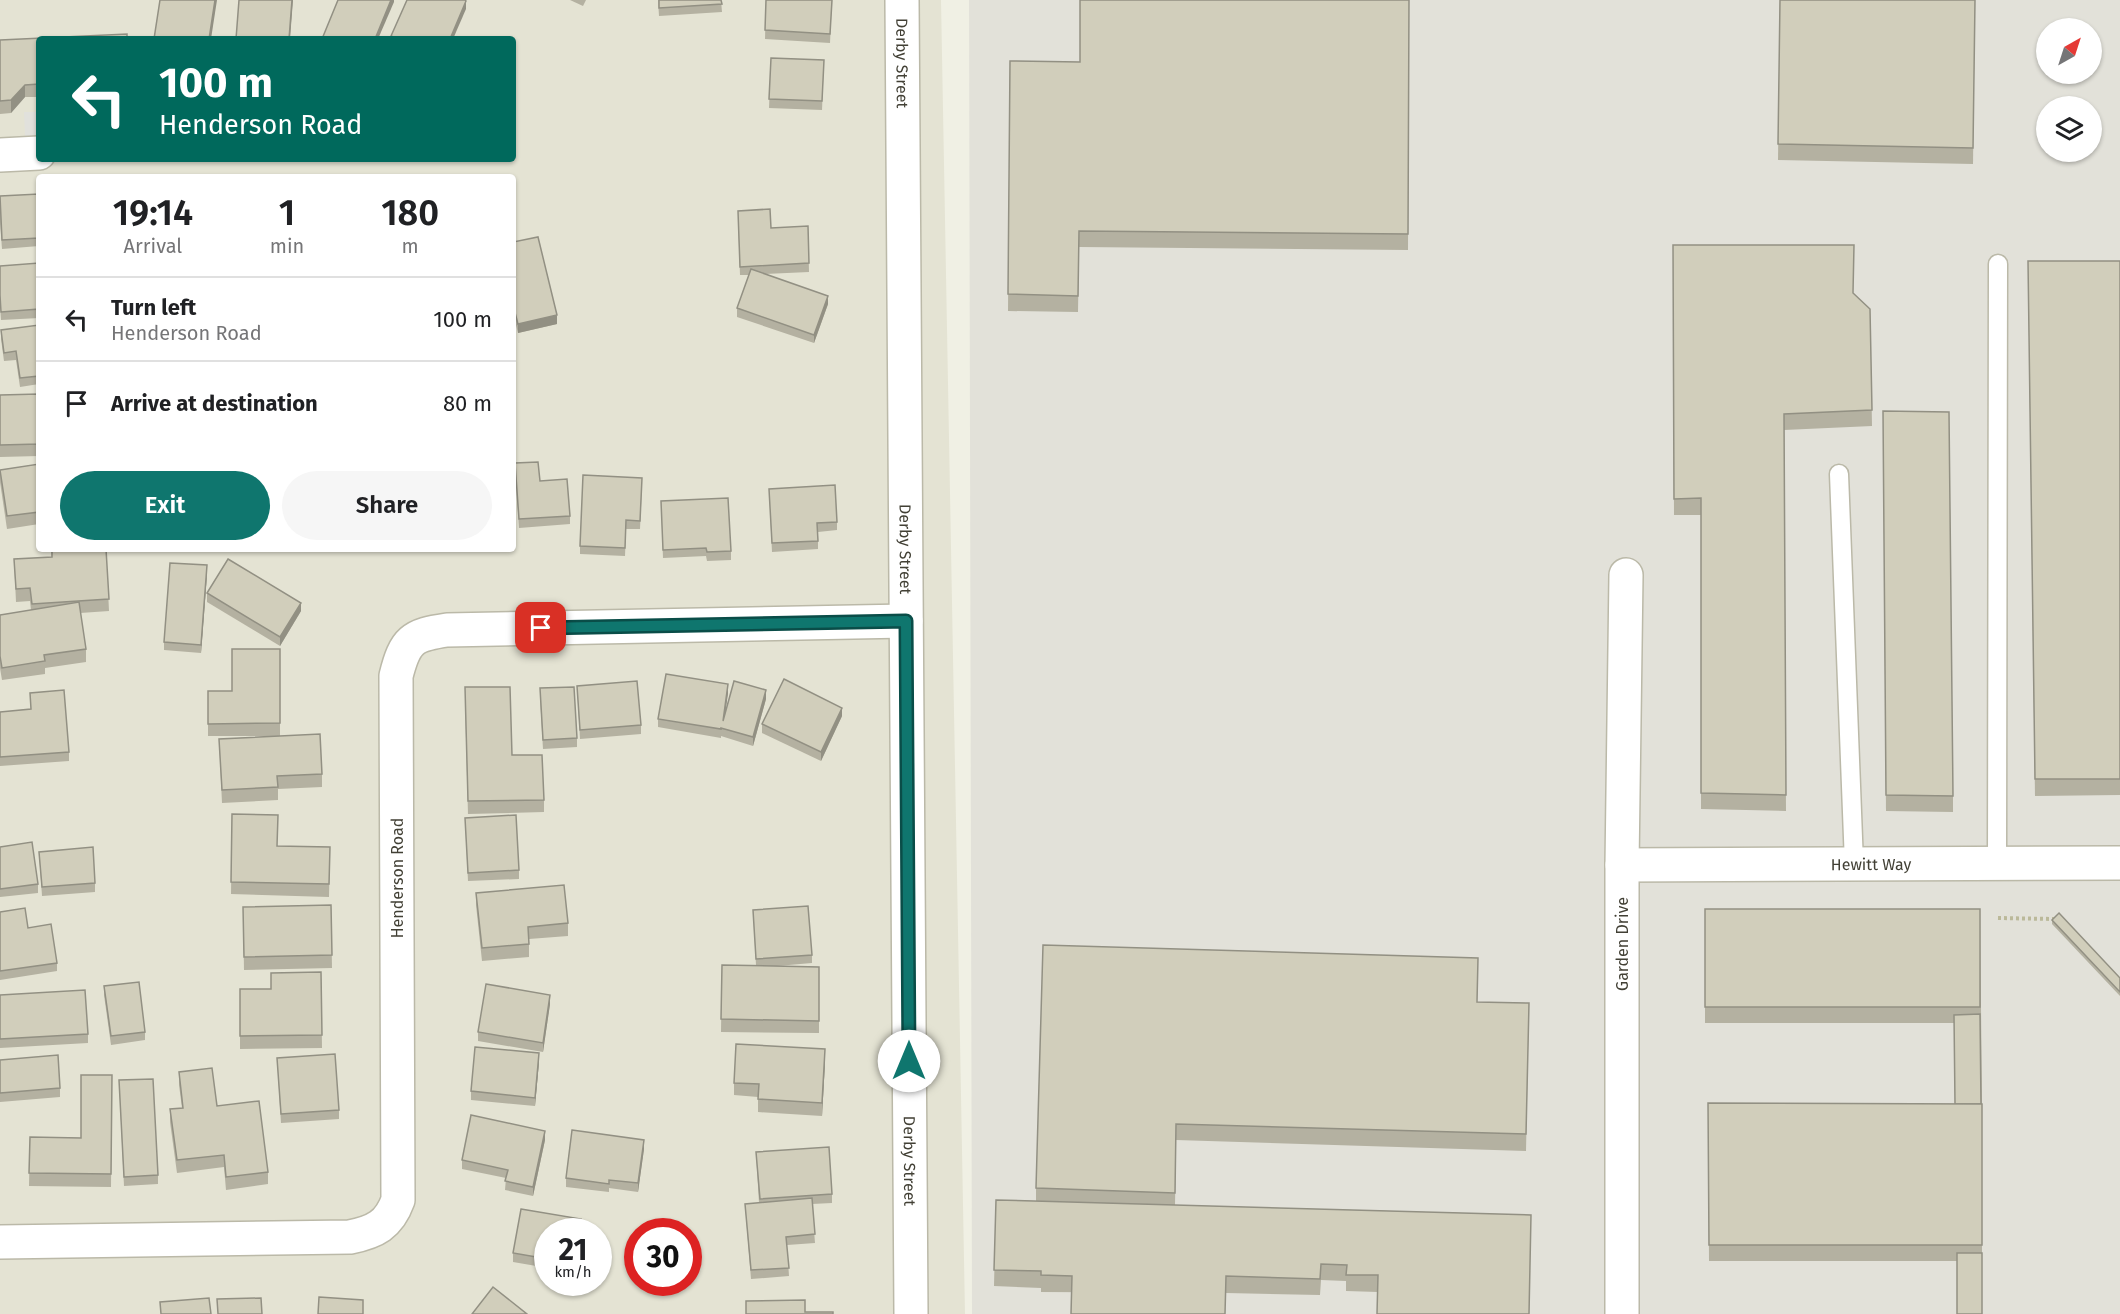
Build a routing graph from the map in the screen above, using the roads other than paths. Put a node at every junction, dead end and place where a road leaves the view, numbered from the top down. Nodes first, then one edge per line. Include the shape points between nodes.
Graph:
1 (902, 0) edge
2 (36, 153) edge
3 (0, 155) edge
4 (1998, 264) dead end
5 (1839, 474) dead end
6 (1626, 575) dead end
7 (906, 621) junction
8 (2120, 863) edge
9 (1854, 864) junction
10 (1997, 864) junction
11 (1622, 865) junction
12 (0, 1242) edge
13 (911, 1314) edge
14 (1622, 1314) edge

1 - 7 street, Derby Street
2 - 3 street
4 - 10 lane
5 - 9 lane
6 - 11 street, Garden Drive
7 - 12 street, Henderson Road via 447,630 423,634 410,642 400,658 396,676 398,1200 394,1212 368,1234 350,1237
7 - 13 street, Derby Street
8 - 10 street, Hewitt Way
9 - 10 street, Hewitt Way
9 - 11 street, Hewitt Way
11 - 14 street, Garden Drive

